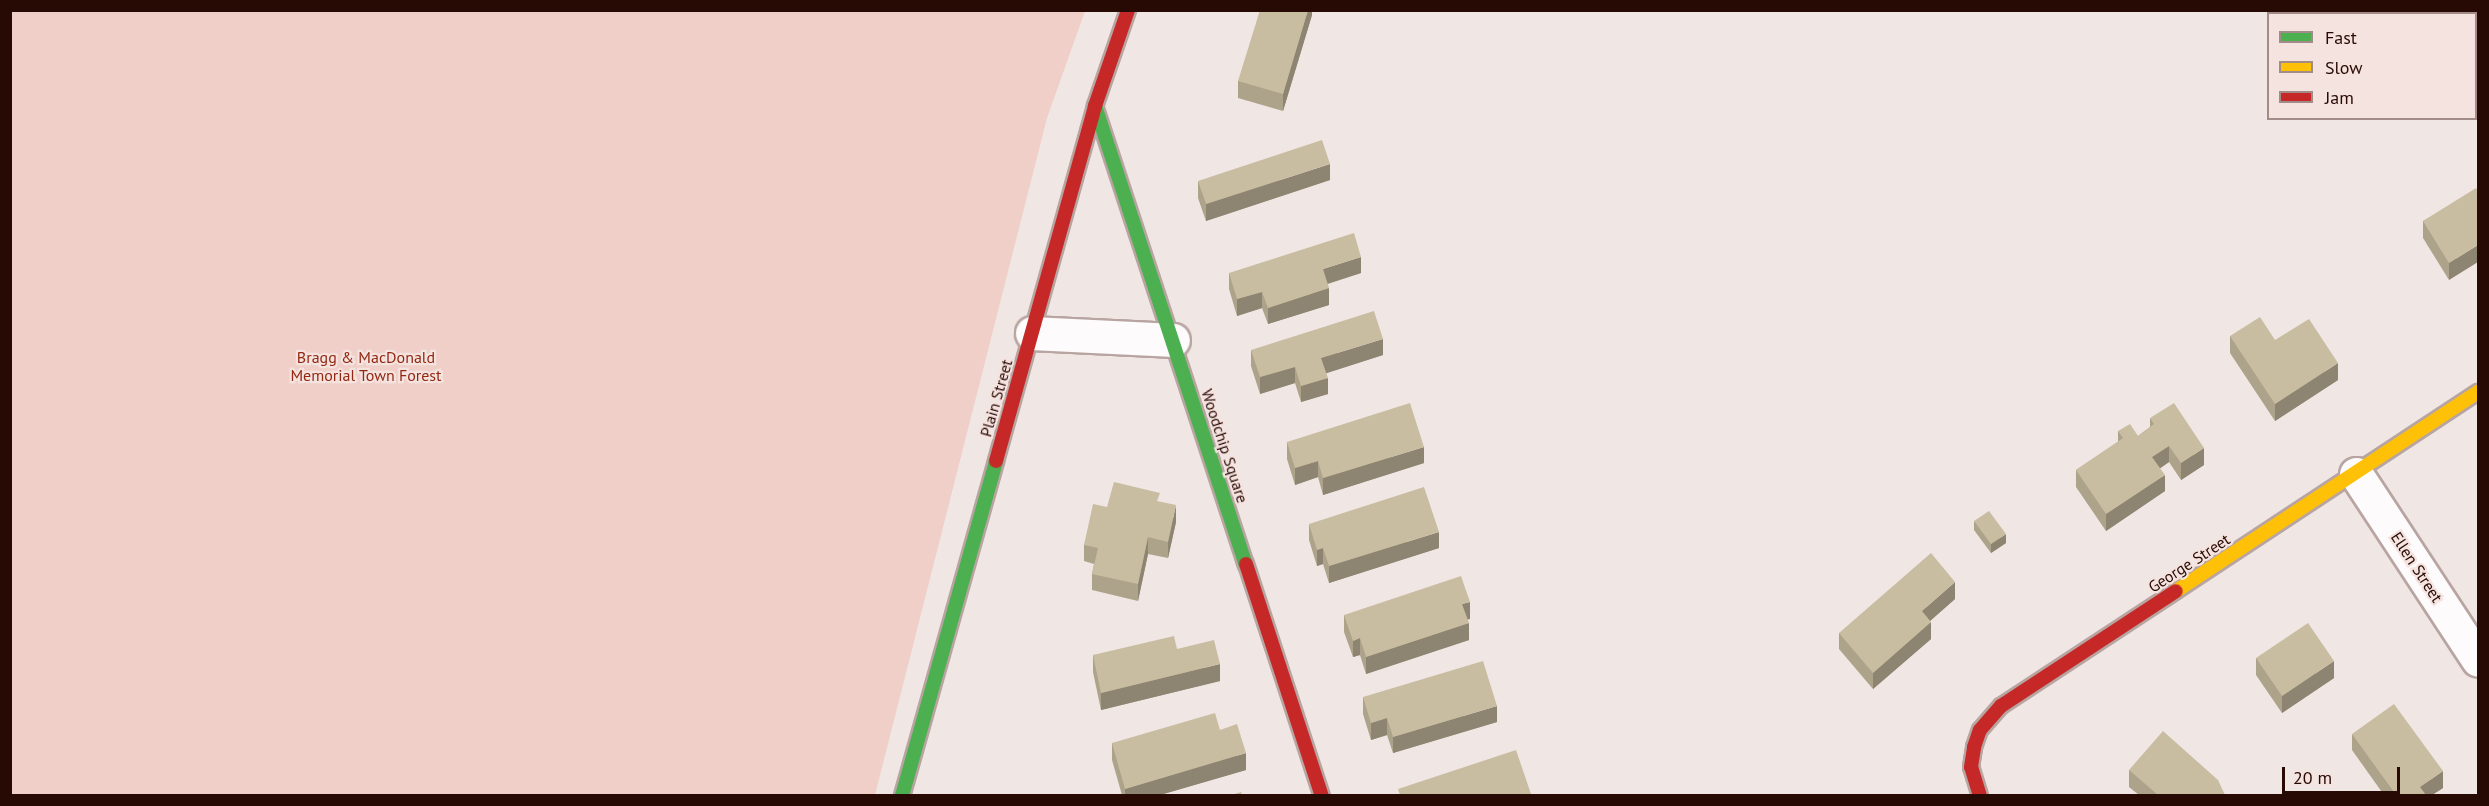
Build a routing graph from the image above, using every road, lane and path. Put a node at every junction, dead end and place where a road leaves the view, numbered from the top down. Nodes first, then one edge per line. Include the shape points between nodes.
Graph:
1 (1128, 10) edge
2 (1095, 106) junction
3 (1032, 333) junction
4 (1173, 340) junction
5 (2478, 392) edge
6 (2356, 474) junction
7 (2478, 660) edge
8 (902, 795) edge
9 (1323, 795) edge
10 (1980, 795) edge

1 - 2 street, Plain Street
2 - 3 street, Plain Street
2 - 4 street, Woodchip Square
3 - 4 street
3 - 8 street, Plain Street
4 - 9 street, Woodchip Square
5 - 6 street, George Street
6 - 7 street, Ellen Street
6 - 10 street, George Street via 2001,706 1980,730 1974,747 1971,767

